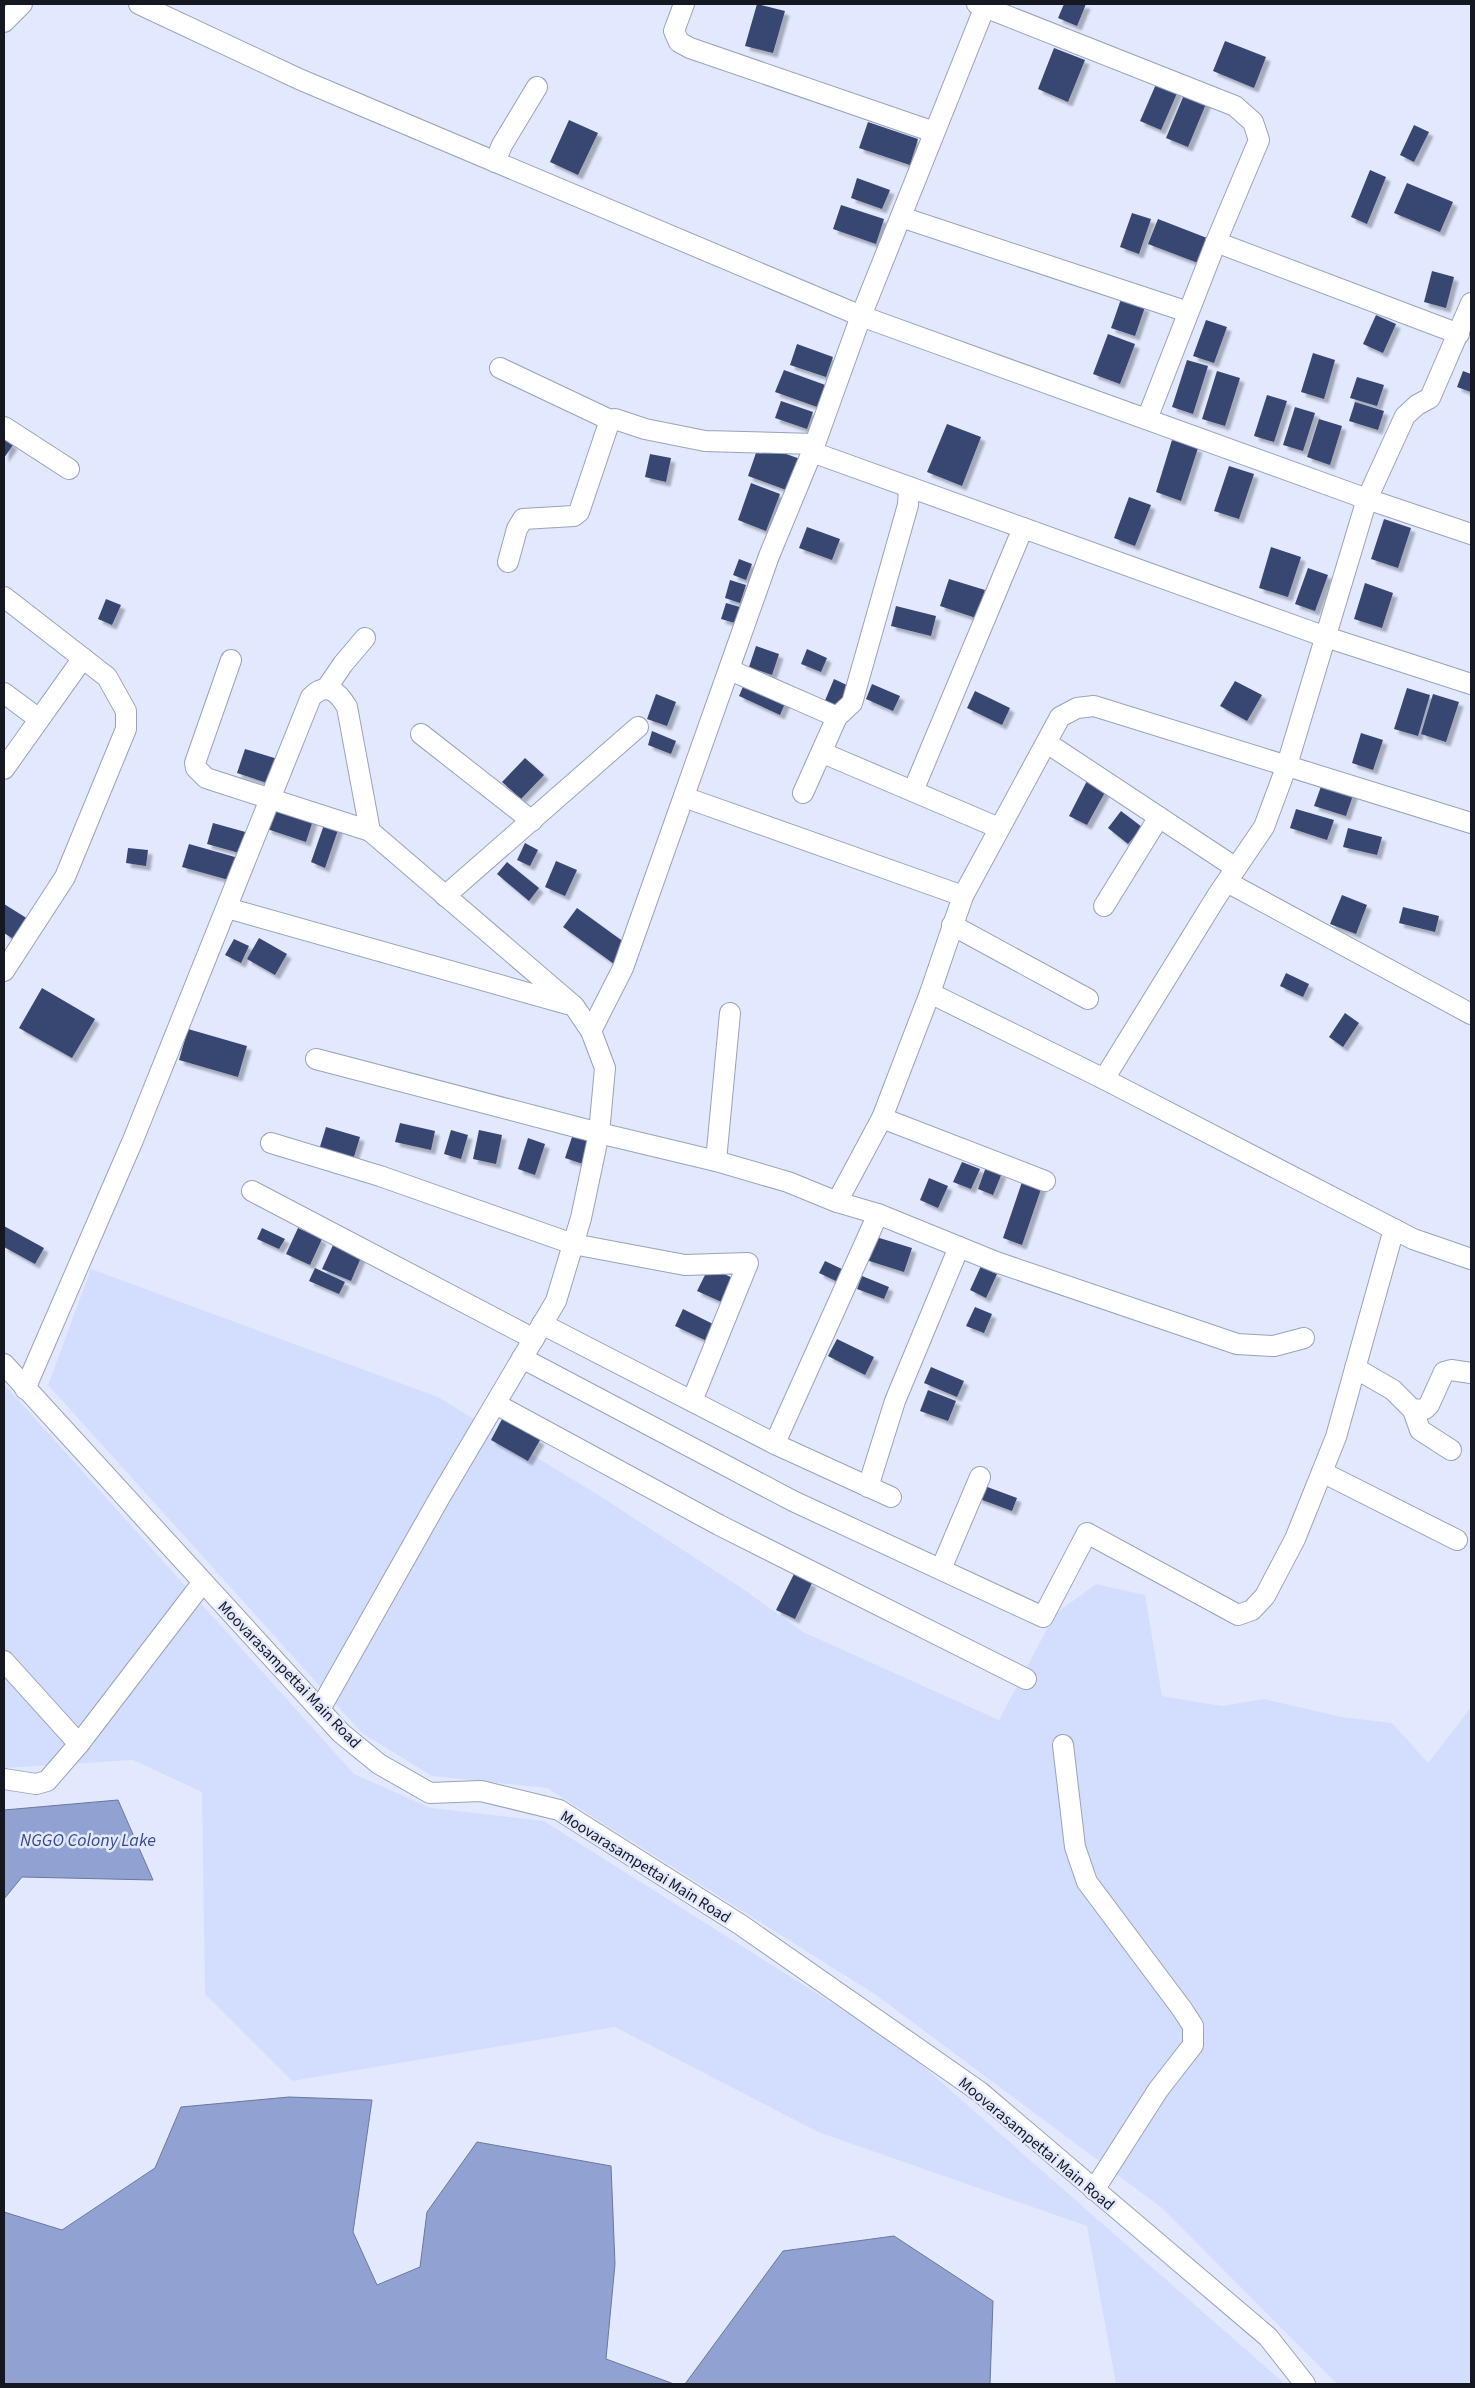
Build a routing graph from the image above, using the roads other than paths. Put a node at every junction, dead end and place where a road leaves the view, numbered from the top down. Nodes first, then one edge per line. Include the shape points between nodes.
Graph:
1 (22, 4) edge
2 (139, 4) edge
3 (684, 4) edge
4 (982, 5) edge
5 (4, 22) edge
6 (538, 87) dead end
7 (934, 132) junction
8 (495, 162) junction
9 (901, 216) junction
10 (1216, 242) junction
11 (1471, 303) edge
12 (1188, 312) junction
13 (861, 316) junction
14 (1459, 334) junction
15 (500, 368) dead end
16 (1147, 419) junction
17 (610, 420) junction
18 (4, 427) edge
19 (813, 448) junction
20 (69, 469) dead end
21 (910, 487) junction
22 (1367, 500) junction
23 (1023, 528) junction
24 (1471, 534) edge
25 (508, 562) dead end
26 (4, 597) edge
27 (1326, 637) junction
28 (365, 638) dead end
29 (83, 658) junction
30 (231, 660) dead end
31 (730, 670) junction
32 (1471, 684) edge
33 (326, 689) junction
34 (4, 693) edge
35 (837, 717) junction
36 (39, 719) junction
37 (638, 727) dead end
38 (420, 734) dead end
39 (1047, 744) junction
40 (823, 753) junction
41 (1287, 765) junction
42 (4, 769) edge
43 (913, 791) junction
44 (803, 793) dead end
45 (684, 798) junction
46 (272, 799) junction
47 (1159, 817) junction
48 (532, 821) junction
49 (1471, 823) edge
50 (999, 828) junction
51 (370, 831) junction
52 (1232, 875) junction
53 (445, 896) junction
54 (962, 896) junction
55 (1104, 906) dead end
56 (227, 908) junction
57 (952, 925) junction
58 (4, 971) edge
59 (930, 993) junction
60 (1088, 999) dead end
61 (574, 1006) junction
62 (730, 1013) dead end
63 (1471, 1014) edge
64 (591, 1031) junction
65 (316, 1059) dead end
66 (1104, 1079) junction
67 (882, 1118) junction
68 (599, 1133) junction
69 (271, 1143) dead end
70 (716, 1161) junction
71 (1045, 1181) dead end
72 (252, 1191) dead end
73 (837, 1202) junction
74 (878, 1214) junction
75 (1394, 1228) junction
76 (573, 1244) junction
77 (960, 1247) junction
78 (1471, 1259) edge
79 (538, 1332) junction
80 (1304, 1338) dead end
81 (522, 1358) junction
82 (4, 1364) edge
83 (1355, 1368) junction
84 (1471, 1373) edge
85 (25, 1389) junction
86 (692, 1401) junction
87 (496, 1404) junction
88 (1413, 1410) junction
89 (774, 1443) junction
90 (1452, 1450) dead end
91 (1322, 1472) junction
92 (980, 1476) dead end
93 (868, 1487) junction
94 (891, 1497) dead end
95 (1457, 1540) dead end
96 (941, 1569) junction
97 (203, 1582) junction
98 (4, 1661) edge
99 (1026, 1679) dead end
100 (320, 1709) junction
101 (79, 1744) junction
102 (1063, 1745) dead end
103 (4, 1779) edge
104 (1094, 2190) junction
105 (1305, 2384) edge

1 - 5 street
2 - 8 street via 300,79
3 - 7 street via 674,31 679,42 690,48
4 - 7 street
4 - 10 street via 1234,106 1252,122 1259,140
6 - 8 street
7 - 9 street
8 - 13 street
9 - 12 street
9 - 13 street
10 - 12 street
10 - 14 street
11 - 14 street
12 - 16 street
13 - 16 street
13 - 19 street
14 - 22 street via 1430,398 1406,416
15 - 17 street
16 - 22 street
17 - 19 street via 705,441
17 - 25 street via 579,512 574,516 523,519
18 - 20 street
19 - 21 street
19 - 31 street
21 - 23 street
21 - 35 street via 908,505 852,703
22 - 24 street
22 - 27 street
23 - 27 street
23 - 43 street
26 - 29 street
27 - 32 street
27 - 41 street
28 - 33 street
29 - 36 street
29 - 58 street via 107,677 126,711 126,728 65,877
30 - 46 street via 194,763 206,778
31 - 35 street
31 - 45 street
33 - 46 street via 318,690 311,697
33 - 51 street via 339,695 347,707
34 - 36 street
35 - 40 street
36 - 42 street
37 - 48 street
38 - 48 street
39 - 41 street via 1060,717 1077,708 1094,706
39 - 47 street
39 - 50 street
40 - 43 street
40 - 44 street
41 - 49 street
41 - 52 street via 1264,826
43 - 50 street
45 - 54 street
45 - 64 street via 623,968
46 - 51 street
46 - 56 street
47 - 52 street
47 - 55 street
48 - 53 street
50 - 54 street
51 - 53 street
52 - 63 street
52 - 66 street
53 - 61 street
54 - 57 street
56 - 61 street
56 - 85 street
57 - 59 street
57 - 60 street
59 - 66 street
59 - 67 street
61 - 64 street
62 - 70 street
64 - 68 street via 605,1068
65 - 68 street
66 - 75 street
67 - 71 street
67 - 73 street
68 - 70 street
68 - 76 street
69 - 76 street via 380,1176
70 - 73 street via 788,1182
72 - 79 street
73 - 74 street
74 - 77 street
74 - 89 street
75 - 78 street via 1413,1239
75 - 83 street
76 - 79 street via 556,1301
76 - 86 street via 686,1265 748,1263
77 - 80 street via 1237,1344 1274,1346
77 - 93 street via 895,1401
79 - 81 street
79 - 86 street
81 - 87 street
81 - 96 street via 793,1501
82 - 85 street, Moovarasampettai Main Road
83 - 88 street via 1393,1390
83 - 91 street via 1336,1437
84 - 88 street via 1444,1372 1429,1405
85 - 97 street, Moovarasampettai Main Road
86 - 89 street
87 - 99 street via 719,1525
87 - 100 street
88 - 90 street via 1420,1430
89 - 93 street
91 - 95 street
91 - 96 street via 1295,1539 1265,1596 1252,1610 1238,1615 1088,1533 1044,1617
92 - 96 street
93 - 94 street
97 - 100 street, Moovarasampettai Main Road
97 - 101 street
98 - 101 street
100 - 104 street, Moovarasampettai Main Road via 342,1733 379,1764 430,1793 481,1791 559,1810 741,1925 980,2092
101 - 103 street via 47,1780 36,1784
102 - 104 street via 1075,1848 1087,1882 1182,2009 1195,2035 1193,2045 1158,2090
104 - 105 street, Moovarasampettai Main Road via 1268,2337

